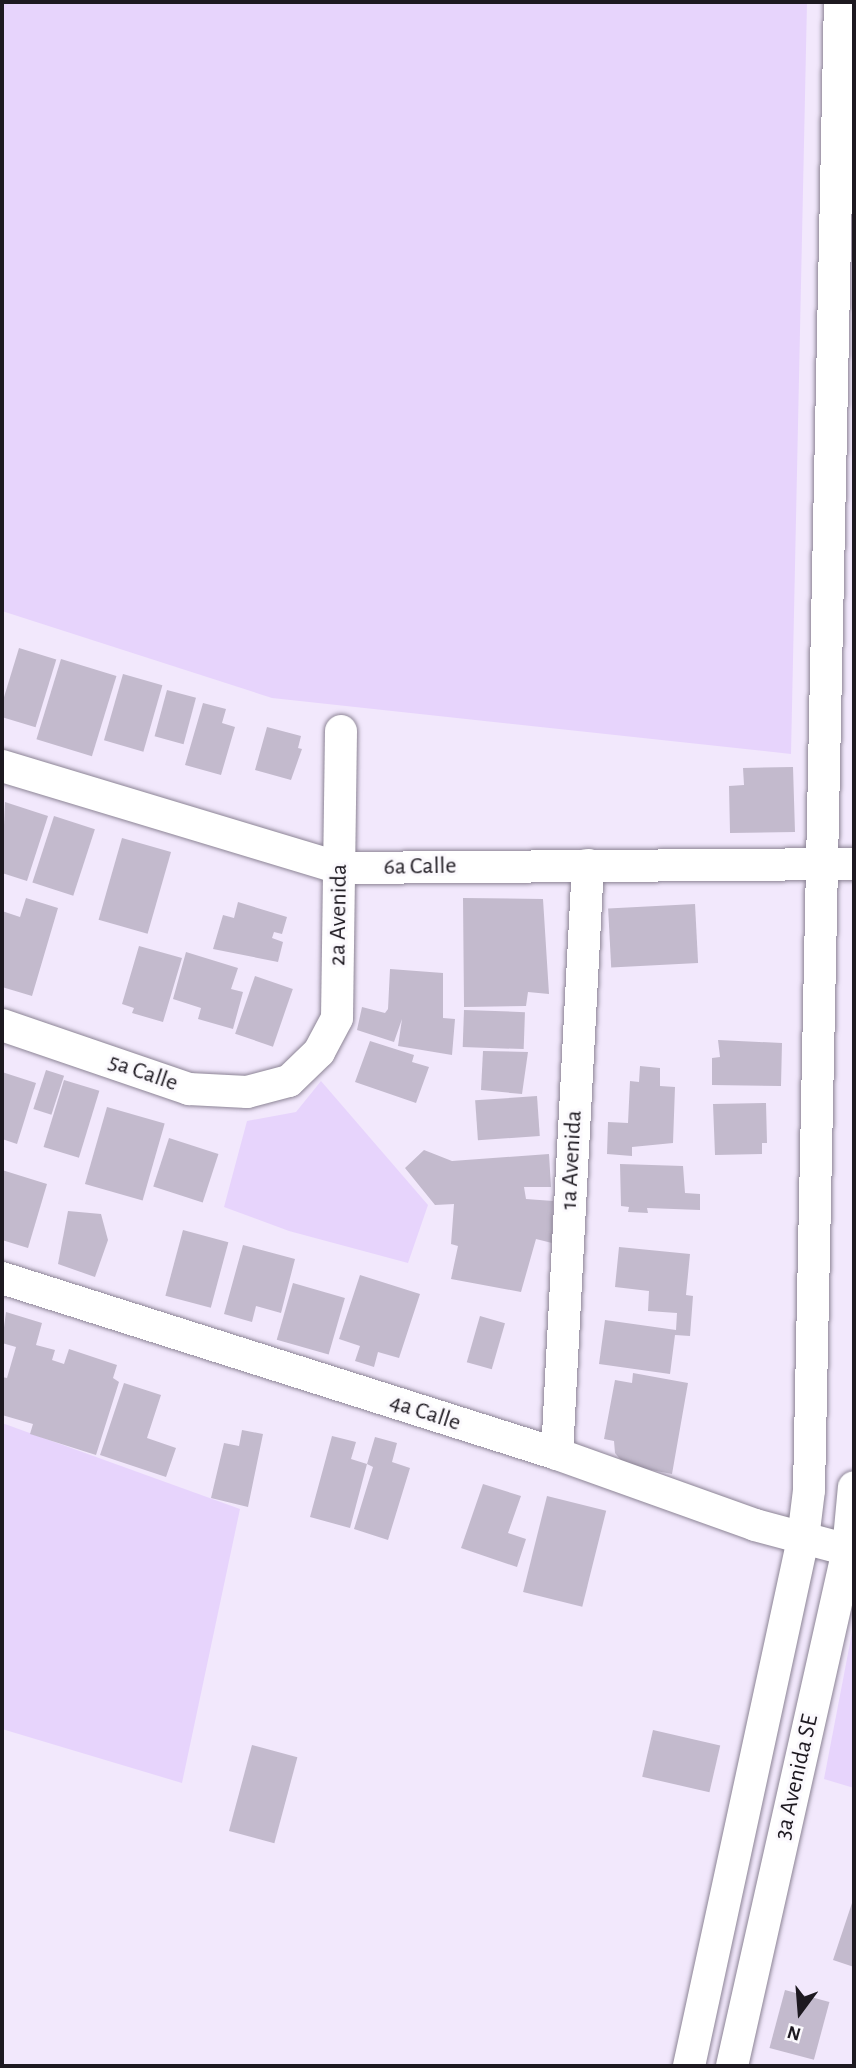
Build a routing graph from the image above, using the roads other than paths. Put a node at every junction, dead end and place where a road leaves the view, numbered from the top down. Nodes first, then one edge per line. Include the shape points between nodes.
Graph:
1 (840, 2) edge
2 (341, 731) dead end
3 (2, 766) edge
4 (823, 862) junction
5 (854, 864) edge
6 (588, 865) junction
7 (340, 868) junction
8 (2, 1025) edge
9 (289, 1081) joint
10 (2, 1278) edge
11 (557, 1454) junction
12 (854, 1487) edge
13 (803, 1539) junction
14 (848, 1550) junction
15 (689, 2066) edge
16 (732, 2066) edge

1 - 4 street
2 - 7 street, 2a Avenida
3 - 7 street, 6a Calle
4 - 5 street, 6a Calle
4 - 6 street, 6a Calle
4 - 13 street via 813,1422
6 - 7 street, 6a Calle
6 - 11 street, 1a Avenida
7 - 9 street, 2a Avenida via 337,1018 320,1052
8 - 9 street, 5a Calle via 189,1089 247,1092
10 - 11 street, 4a Calle
11 - 13 street, 4a Calle
12 - 14 street, 3a Avenida SE
13 - 14 street, 4a Calle
13 - 15 street
14 - 16 street, 3a Avenida SE

